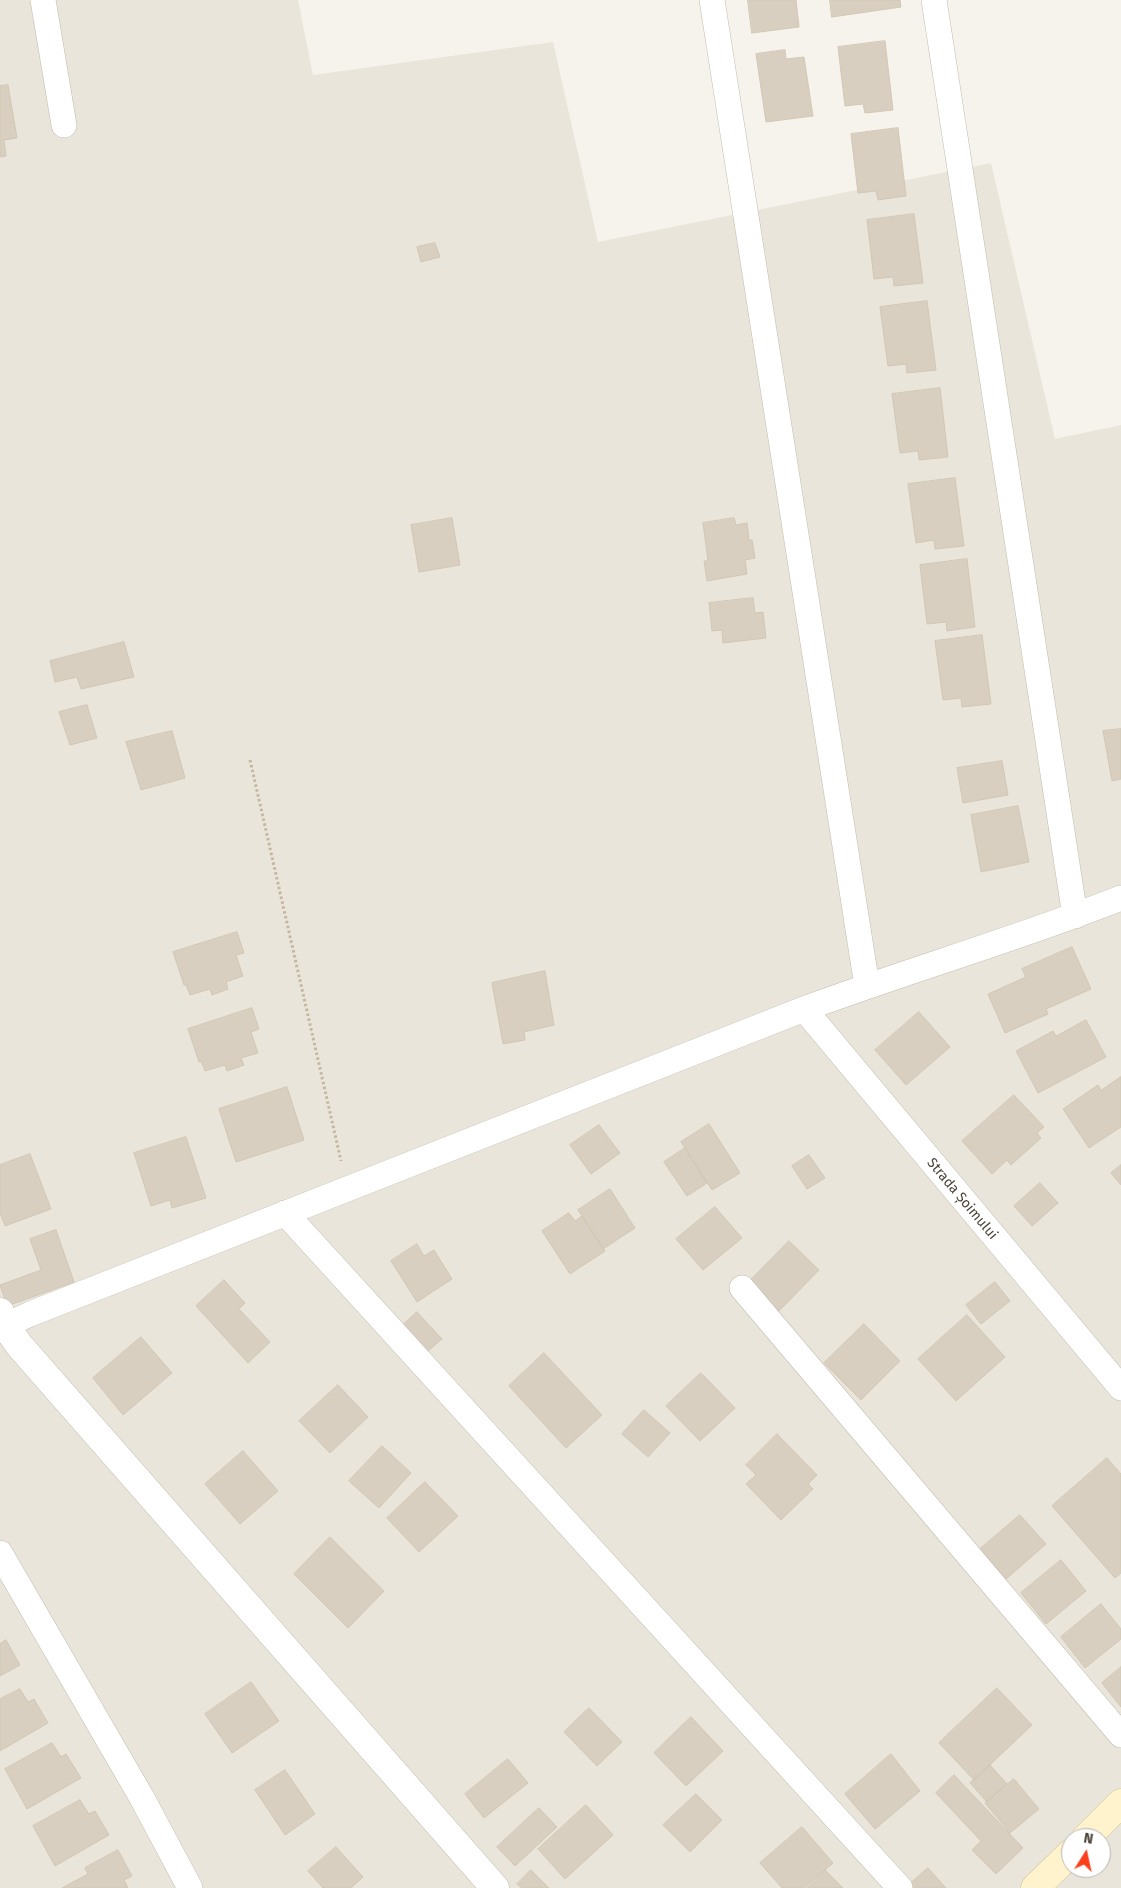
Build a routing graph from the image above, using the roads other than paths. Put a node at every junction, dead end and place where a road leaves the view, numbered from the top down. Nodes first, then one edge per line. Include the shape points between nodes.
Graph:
1 (43, 0) edge
2 (712, 0) edge
3 (934, 0) edge
4 (64, 125) dead end
5 (1121, 898) edge
6 (1075, 916) junction
7 (867, 986) junction
8 (804, 1009) junction
9 (285, 1213) junction
10 (742, 1288) dead end
11 (2, 1322) edge
12 (1121, 1388) edge
13 (0, 1554) edge
14 (1121, 1735) edge
15 (1121, 1803) edge
16 (1096, 1828) edge
17 (1061, 1863) edge
18 (190, 1888) edge
19 (495, 1888) edge
20 (900, 1888) edge
21 (1035, 1888) edge

1 - 4 street
2 - 7 street
3 - 6 street
5 - 6 street
6 - 7 street
7 - 8 street
8 - 9 street
8 - 12 street, Strada Șoimului
9 - 11 street
9 - 20 street
10 - 14 street
11 - 19 street
13 - 18 street via 142,1798
15 - 16 main road
17 - 21 main road

